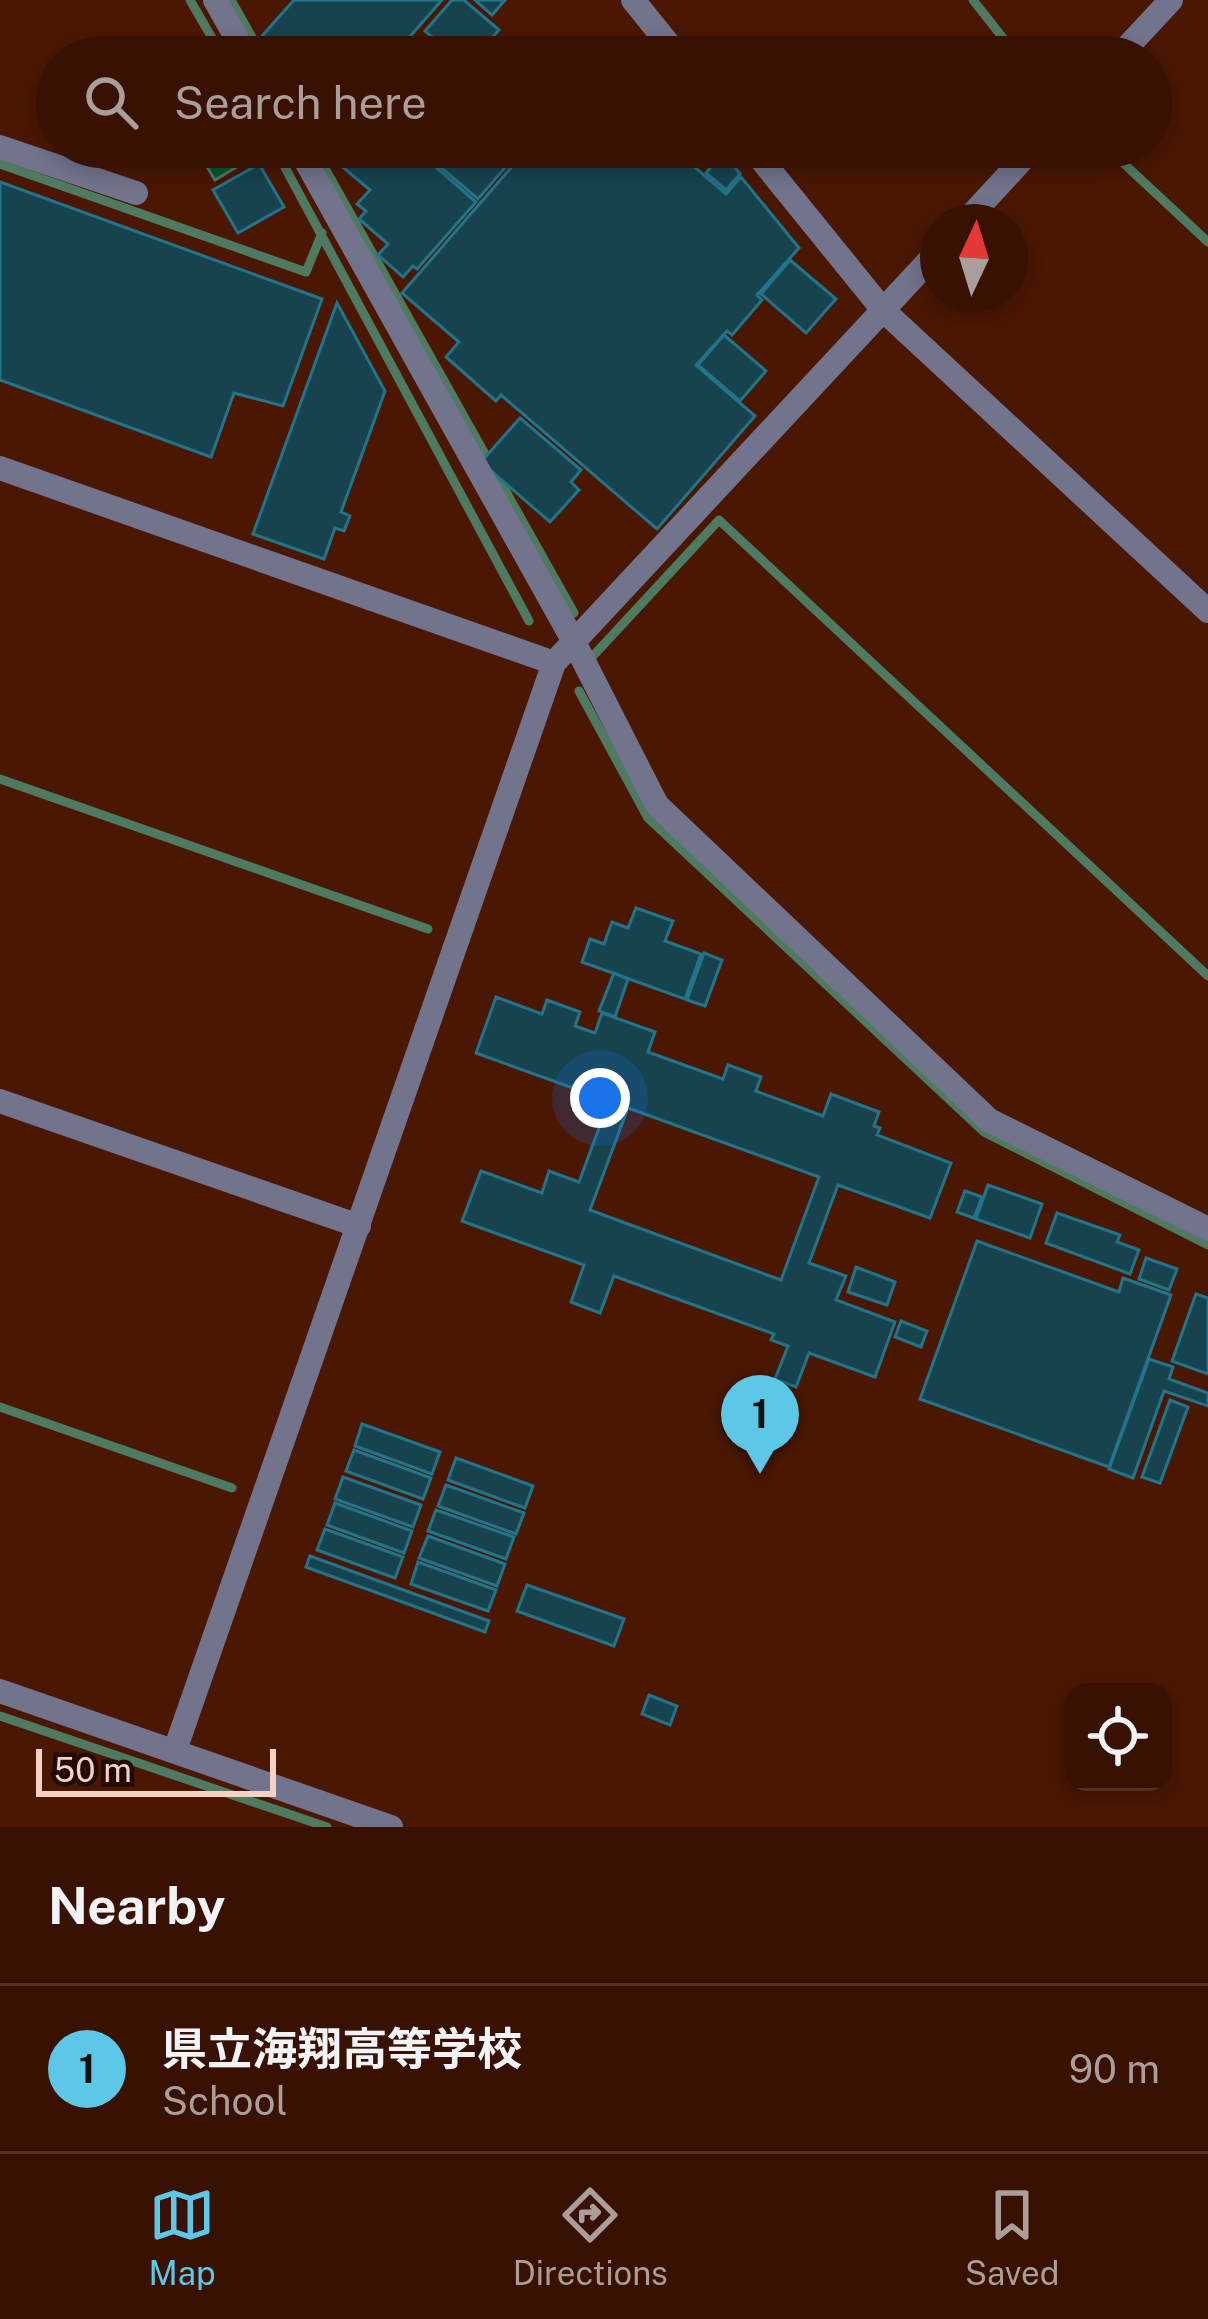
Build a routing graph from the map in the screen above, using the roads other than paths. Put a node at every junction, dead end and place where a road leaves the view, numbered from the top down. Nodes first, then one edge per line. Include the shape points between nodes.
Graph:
1 (215, 0) edge
2 (633, 0) edge
3 (1171, 0) edge
4 (235, 36) edge
5 (662, 36) edge
6 (1138, 36) edge
7 (0, 147) edge
8 (36, 159) edge
9 (62, 168) edge
10 (310, 168) edge
11 (769, 168) edge
12 (1015, 168) edge
13 (136, 193) dead end
14 (982, 204) edge
15 (920, 270) edge
16 (883, 310) junction
17 (0, 468) edge
18 (1208, 611) edge
19 (573, 640) junction
20 (554, 663) junction
21 (0, 1101) edge
22 (359, 1226) junction
23 (1208, 1229) edge
24 (0, 1690) edge
25 (175, 1750) junction
26 (391, 1827) edge

1 - 4 street
2 - 5 street
3 - 6 street
7 - 8 street
9 - 13 street
10 - 19 street
11 - 16 street
12 - 14 street
15 - 16 street
16 - 18 street
16 - 19 street
17 - 20 street
19 - 20 street
19 - 23 street via 657,806 989,1120
20 - 22 street
21 - 22 street
22 - 25 street
24 - 25 street
25 - 26 street

